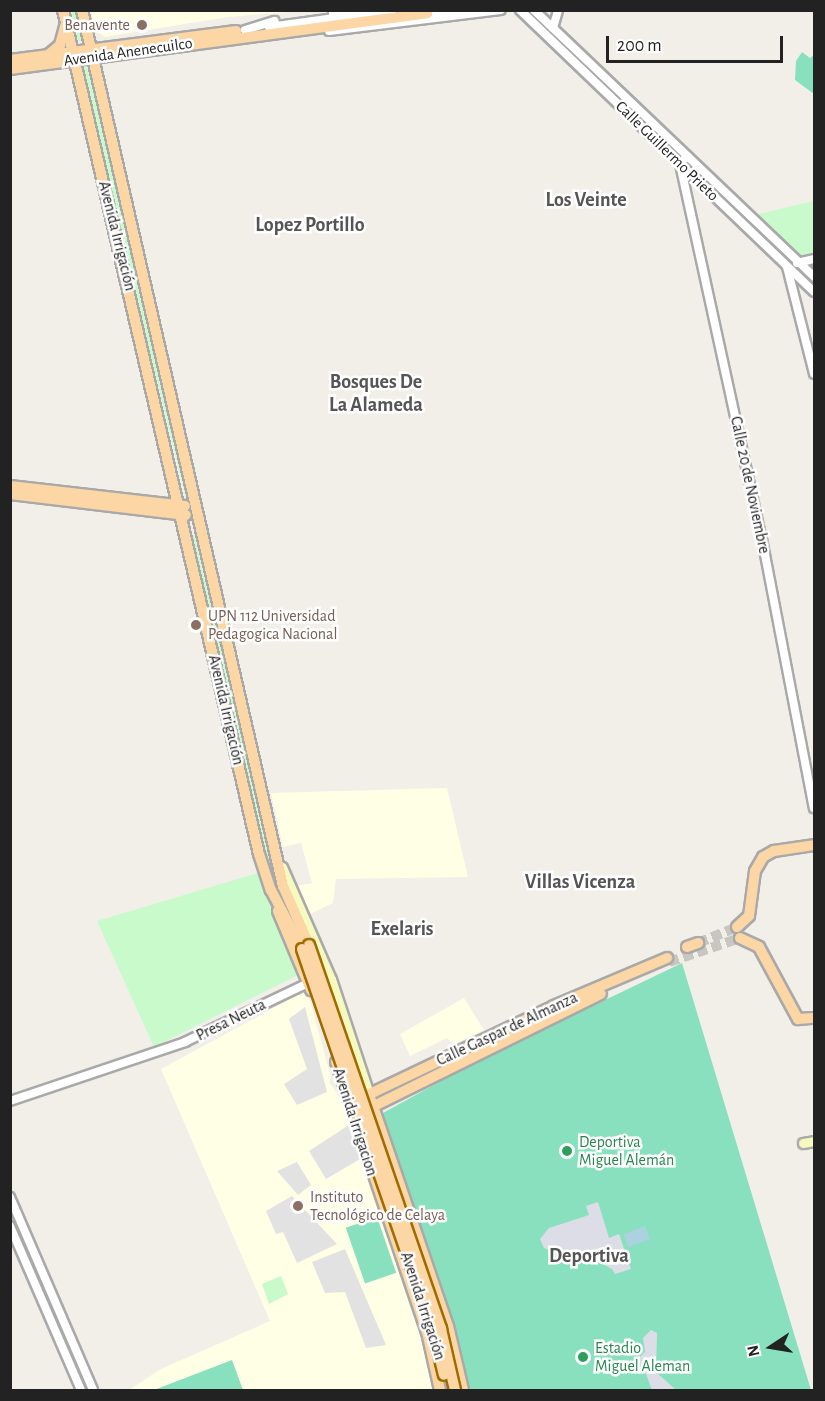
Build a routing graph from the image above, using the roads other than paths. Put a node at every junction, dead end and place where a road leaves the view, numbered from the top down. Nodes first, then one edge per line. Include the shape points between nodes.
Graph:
1 (63, 10) edge
2 (82, 10) edge
3 (350, 10) edge
4 (393, 10) edge
5 (448, 10) edge
6 (501, 10) edge
7 (520, 10) edge
8 (534, 10) edge
9 (558, 10) edge
10 (427, 16) junction
11 (66, 23) junction
12 (85, 28) junction
13 (554, 28) junction
14 (269, 30) junction
15 (246, 33) junction
16 (110, 51) junction
17 (90, 54) junction
18 (74, 56) junction
19 (50, 59) junction
20 (10, 60) edge
21 (10, 69) edge
22 (96, 77) junction
23 (79, 80) junction
24 (687, 156) junction
25 (680, 164) junction
26 (814, 259) edge
27 (800, 262) junction
28 (787, 266) junction
29 (814, 277) edge
30 (814, 292) edge
31 (814, 374) edge
32 (174, 484) junction
33 (10, 486) edge
34 (10, 494) edge
35 (161, 502) junction
36 (180, 510) junction
37 (196, 512) junction
38 (814, 808) edge
39 (274, 844) junction
40 (814, 845) edge
41 (271, 891) junction
42 (698, 943) tunnel mouth
43 (306, 947) junction
44 (687, 947) dead end
45 (308, 982) junction
46 (814, 1018) edge
47 (339, 1071) junction
48 (362, 1071) junction
49 (369, 1094) junction
50 (10, 1101) edge
51 (349, 1104) junction
52 (374, 1106) junction
53 (814, 1141) edge
54 (803, 1143) dead end
55 (399, 1182) junction
56 (377, 1187) junction
57 (10, 1197) edge
58 (411, 1217) junction
59 (10, 1226) edge
60 (390, 1226) junction
61 (81, 1390) edge
62 (93, 1390) edge
63 (440, 1390) edge
64 (448, 1390) edge
65 (455, 1390) edge
66 (463, 1390) edge

1 - 11 main road, Avenida Irrigación
2 - 12 main road, Avenida Irrigación
3 - 15 street, Avenida Anenecuilco via 258,24
4 - 14 street, Avenida Anenecuilco
5 - 10 street
6 - 10 street
7 - 25 street, Calle Guillermo Prieto
8 - 13 street, Calle Guillermo Prieto
9 - 13 street
10 - 14 main road, Avenida Anenecuilco
10 - 15 street, Avenida Anenecuilco via 260,40
11 - 18 main road, Avenida Irrigación
11 - 19 main road via 60,45
12 - 16 main road
12 - 17 main road, Avenida Irrigación
13 - 24 street, Calle Guillermo Prieto
14 - 15 main road, Avenida Anenecuilco
15 - 16 main road, Avenida Anenecuilco
16 - 17 main road, Avenida Anenecuilco
16 - 22 main road via 99,65
17 - 18 main road, Avenida Anenecuilco
17 - 22 main road, Avenida Irrigación
18 - 19 main road, Avenida Anenecuilco
18 - 23 main road, Avenida Irrigación
19 - 20 main road, Avenida Anenecuilco
19 - 21 main road, Avenida Anenecuilco
19 - 23 main road
22 - 37 main road, Avenida Irrigación
23 - 32 main road, Avenida Irrigación
24 - 25 street
24 - 27 street, Calle Guillermo Prieto
25 - 28 street, Calle Guillermo Prieto
25 - 38 street, Calle 20 de Noviembre via 762,539
26 - 27 street
27 - 28 street
27 - 29 street, Calle Guillermo Prieto
28 - 30 street, Calle Guillermo Prieto
28 - 31 street
32 - 35 main road
32 - 36 main road, Avenida Irrigación
33 - 35 main road
34 - 36 main road
35 - 36 main road
36 - 37 main road
36 - 41 main road, Avenida Irrigación via 256,842
37 - 39 main road, Avenida Irrigación
39 - 43 main road, Avenida Irrigación via 283,886
39 - 48 main road, Avenida Irrigacion via 331,979
40 - 46 main road via 763,856 755,871 752,908 738,933 759,947 798,1019
41 - 43 main road, Avenida Irrigación
41 - 45 main road, Avenida Irrigacion
42 - 44 main road
43 - 64 main road, Avenida Irrigación, bridge via 433,1330
43 - 65 main road, Avenida Irrigación, bridge via 441,1329
45 - 47 main road, Avenida Irrigacion
45 - 50 street, Presa Neuta via 185,1042
47 - 48 street via 351,1079
47 - 51 main road, Avenida Irrigacion
48 - 49 main road, Avenida Irrigacion
49 - 51 main road, Calle Gaspar de Almanza
49 - 52 main road, Avenida Irrigacion
49 - 52 main road, Calle Gaspar de Almanza via 554,1006 668,960
51 - 56 main road, Avenida Irrigacion
52 - 55 main road, Avenida Irrigacion
53 - 54 main road
55 - 56 main road via 389,1191
55 - 58 main road, Avenida Irrigacion
56 - 60 main road, Avenida Irrigacion
57 - 62 street
58 - 60 street via 396,1215
58 - 66 main road, Avenida Irrigacion via 448,1326
59 - 61 street
60 - 63 main road, Avenida Irrigacion via 427,1332

